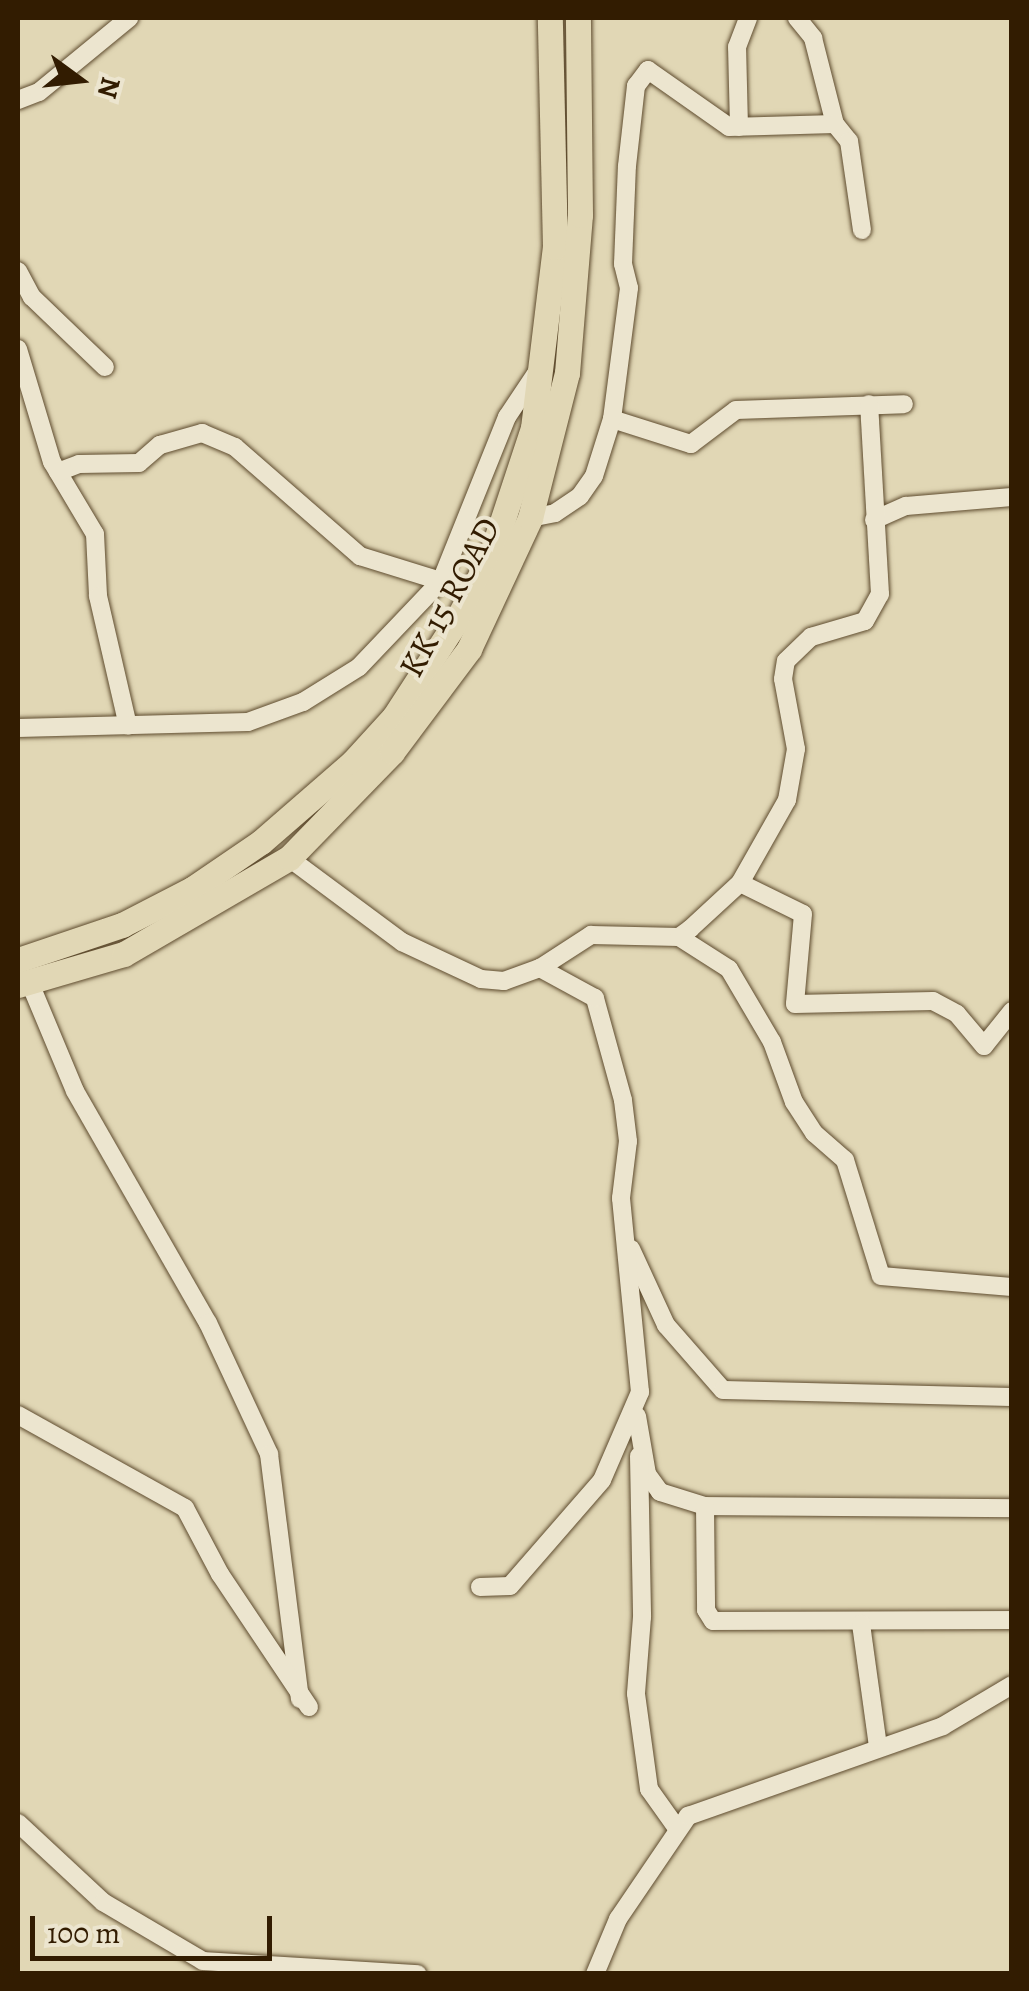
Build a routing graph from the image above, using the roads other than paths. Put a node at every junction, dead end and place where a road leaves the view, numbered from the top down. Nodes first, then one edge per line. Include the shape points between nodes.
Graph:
1 (130, 18) edge
2 (550, 18) edge
3 (578, 18) edge
4 (748, 18) edge
5 (797, 18) edge
6 (18, 100) edge
7 (835, 124) junction
8 (739, 127) junction
9 (862, 230) dead end
10 (18, 270) edge
11 (18, 349) edge
12 (105, 367) dead end
13 (539, 368) junction
14 (869, 404) junction
15 (904, 404) dead end
16 (612, 419) junction
17 (58, 472) junction
18 (1012, 497) edge
19 (530, 518) junction
20 (874, 520) junction
21 (441, 581) junction
22 (128, 726) junction
23 (18, 728) edge
24 (289, 858) junction
25 (740, 883) junction
26 (679, 937) junction
27 (540, 968) junction
28 (22, 975) edge
29 (1012, 1011) edge
30 (628, 1243) junction
31 (1012, 1287) edge
32 (1012, 1397) edge
33 (635, 1407) junction
34 (18, 1415) edge
35 (640, 1445) junction
36 (706, 1506) junction
37 (1012, 1508) edge
38 (480, 1587) dead end
39 (1012, 1620) edge
40 (861, 1624) junction
41 (1012, 1685) edge
42 (878, 1746) junction
43 (18, 1823) edge
44 (676, 1827) junction
45 (418, 1974) edge
46 (594, 1974) edge

1 - 6 street via 39,92
2 - 13 highway, KK 15 ROAD via 555,232
3 - 19 highway, KK 15 ROAD via 576,298 556,430
4 - 8 street via 738,47
5 - 7 street via 813,38
7 - 8 street
7 - 9 street via 850,141
8 - 16 street via 664,76 648,70 636,86 623,264 629,288
10 - 12 street via 32,297
11 - 17 street
13 - 21 street via 507,417
13 - 28 highway, KK 15 ROAD via 522,470 491,554 394,717 310,802 192,889
14 - 15 street
14 - 16 street via 736,410 691,444
14 - 20 street
16 - 19 street via 594,476 580,496 555,513
17 - 21 street via 79,464 139,463 160,444 202,433 235,446 360,556
17 - 22 street via 95,534 98,596
18 - 20 street via 906,506
19 - 24 highway, KK 15 ROAD via 469,649 432,704
20 - 25 street via 880,594 872,615 812,636 786,660 796,774 778,823
21 - 22 street via 387,644 303,702 248,722
22 - 23 street
24 - 27 street via 440,962 504,982
24 - 28 highway, KK 15 ROAD via 124,954
25 - 26 street
25 - 29 street via 803,914 796,1004 932,1000 957,1014 984,1046
26 - 27 street via 603,932
26 - 31 street via 728,969 772,1042 794,1102 814,1133 845,1160 881,1276
27 - 30 street via 595,998 599,1010 626,1118 620,1198
28 - 34 street via 75,1091 208,1323 269,1454 305,1703 185,1508
30 - 32 street via 666,1326 723,1390
30 - 33 street via 640,1376
33 - 35 street
33 - 38 street via 617,1457 581,1505 547,1536 510,1586
35 - 36 street via 660,1492
35 - 44 street via 636,1694 649,1789
36 - 37 street
36 - 40 street via 706,1610 712,1621
39 - 40 street
40 - 42 street
41 - 42 street via 943,1726
42 - 44 street via 711,1804
43 - 45 street via 103,1902 202,1961
44 - 46 street via 618,1919

